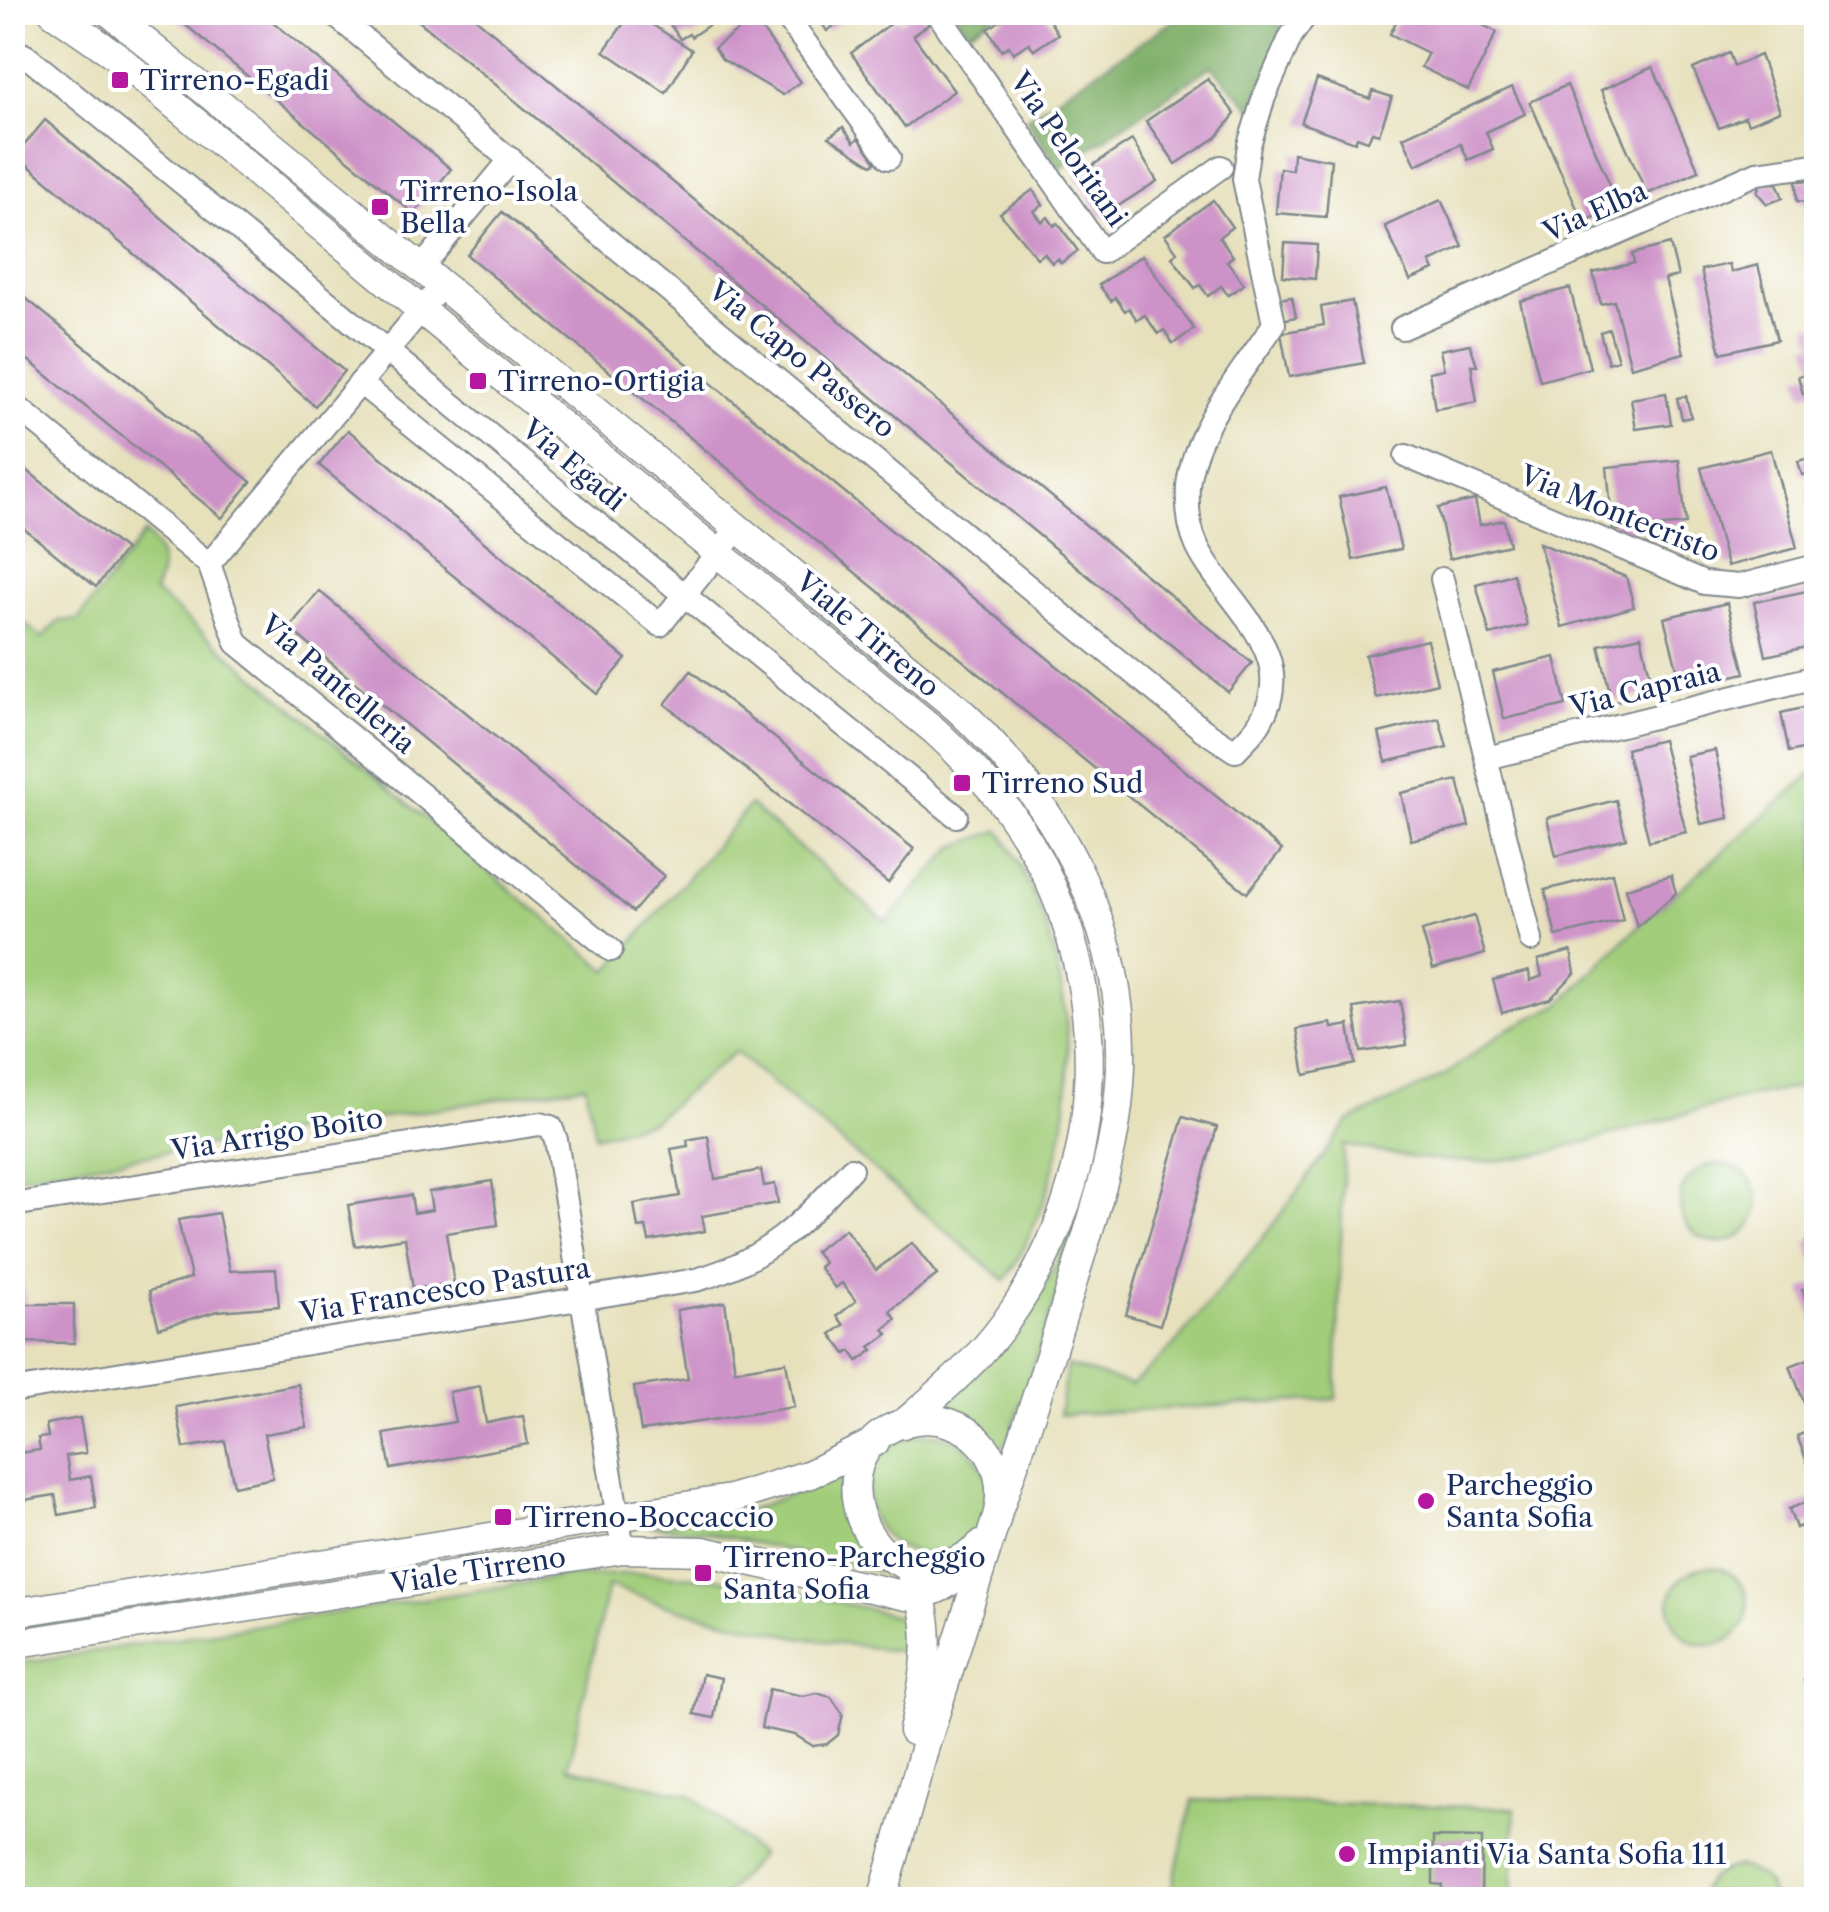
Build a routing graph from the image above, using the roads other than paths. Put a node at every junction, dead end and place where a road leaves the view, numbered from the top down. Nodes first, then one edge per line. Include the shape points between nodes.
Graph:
1 (53, 12) edge
2 (109, 12) edge
3 (331, 12) edge
4 (783, 12) edge
5 (937, 12) edge
6 (1308, 12) edge
7 (134, 32) junction
8 (12, 49) edge
9 (115, 55) junction
10 (889, 158) dead end
11 (511, 159) junction
12 (1816, 165) edge
13 (1221, 167) dead end
14 (432, 275) junction
15 (421, 310) junction
16 (1402, 328) dead end
17 (389, 349) junction
18 (360, 383) junction
19 (12, 403) edge
20 (1406, 456) dead end
21 (740, 527) junction
22 (718, 554) junction
23 (209, 564) junction
24 (1816, 566) edge
25 (1442, 580) dead end
26 (684, 597) junction
27 (1816, 677) edge
28 (1487, 758) junction
29 (956, 816) dead end
30 (1531, 940) dead end
31 (610, 950) dead end
32 (1087, 1100) junction
33 (1118, 1102) junction
34 (851, 1169) dead end
35 (12, 1205) edge
36 (583, 1298) junction
37 (12, 1391) edge
38 (903, 1424) junction
39 (875, 1442) junction
40 (1000, 1506) junction
41 (619, 1516) junction
42 (985, 1539) junction
43 (623, 1549) junction
44 (899, 1561) junction
45 (920, 1595) junction
46 (12, 1613) edge
47 (12, 1644) edge
48 (882, 1900) edge

1 - 9 street, Viale Tirreno
2 - 7 street, Viale Tirreno
3 - 11 street, Via Capo Passero
4 - 10 street
5 - 13 street, Via Peloritani via 1102,252
6 - 11 street, Via Capo Passero via 1264,98 1244,179 1274,324 1204,435 1188,485 1194,542 1254,625 1269,663 1269,703 1235,751
7 - 9 street
7 - 14 street, Viale Tirreno
8 - 17 street, Via Egadi
9 - 15 street, Viale Tirreno
11 - 14 street
12 - 16 street, Via Elba via 1757,173
14 - 15 street
14 - 21 street, Viale Tirreno
15 - 17 street
15 - 22 street, Viale Tirreno
17 - 18 street
17 - 26 street, Via Egadi
18 - 23 street
18 - 26 street via 660,626
19 - 23 street
20 - 24 street, Via Montecristo via 1704,583 1739,586
21 - 22 street
21 - 33 street, Viale Tirreno via 978,727 1044,806 1082,877 1106,948 1120,1034
22 - 26 street
22 - 32 street, Viale Tirreno via 936,731 1012,816 1070,933 1085,1004
23 - 31 street, Via Pantelleria via 237,643
25 - 28 street
26 - 29 street, Via Egadi
27 - 28 street, Via Capraia
28 - 30 street
32 - 33 street
32 - 38 street, Viale Tirreno via 1074,1187 1022,1296 968,1367
33 - 40 street, Viale Tirreno via 1102,1194
34 - 36 street, Via Francesco Pastura via 780,1242 740,1265 696,1280
35 - 36 street, Via Arrigo Boito via 540,1124 556,1140
36 - 37 street, Via Francesco Pastura
36 - 41 street
38 - 39 street
38 - 40 street via 933,1420 975,1437 999,1475
39 - 41 street, Viale Tirreno via 777,1486
39 - 44 street via 855,1479 856,1508 875,1545
40 - 42 street
41 - 43 street
41 - 46 street, Viale Tirreno
42 - 44 street via 948,1564
42 - 45 street via 953,1581
42 - 48 street
43 - 45 street, Viale Tirreno via 703,1551
43 - 47 street, Viale Tirreno
44 - 45 street
45 - 48 street via 926,1674

